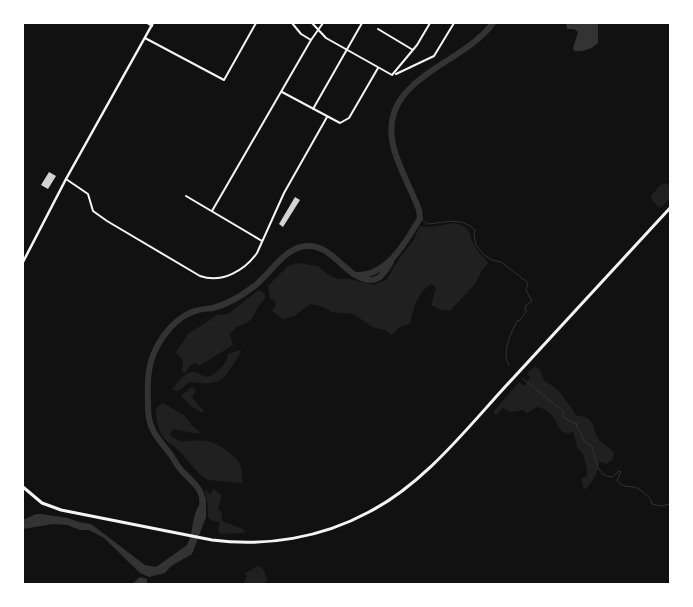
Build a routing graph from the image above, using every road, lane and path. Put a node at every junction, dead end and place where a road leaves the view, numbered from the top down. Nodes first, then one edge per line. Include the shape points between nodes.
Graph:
1 (147, 23) edge
2 (256, 23) edge
3 (292, 23) edge
4 (312, 23) edge
5 (323, 23) edge
6 (362, 23) edge
7 (430, 23) edge
8 (454, 23) edge
9 (153, 24) edge
10 (378, 29) dead end
11 (319, 31) junction
12 (145, 38) junction
13 (311, 40) junction
14 (346, 50) junction
15 (413, 50) junction
16 (378, 68) junction
17 (393, 75) junction
18 (282, 92) junction
19 (313, 109) junction
20 (327, 117) junction
21 (66, 179) junction
22 (186, 196) dead end
23 (670, 208) edge
24 (212, 211) junction
25 (262, 241) junction
26 (23, 262) edge
27 (23, 487) edge

1 - 9 street
2 - 12 street via 224,80
3 - 13 street via 301,34
4 - 11 street
5 - 11 street
6 - 14 street
7 - 15 street
8 - 17 street via 434,56
9 - 12 street
10 - 15 street
11 - 13 street
11 - 14 street
12 - 21 street
13 - 18 street
14 - 16 street
14 - 19 street
15 - 17 street
16 - 17 street
16 - 20 street via 349,118 340,124
18 - 19 street
18 - 24 street
19 - 20 street
20 - 25 street via 284,193
21 - 25 street via 88,194 91,208 101,218 205,278 219,278 236,272 251,261
21 - 26 street
22 - 24 street
23 - 27 highway via 447,449 409,485 384,503 339,527 279,541 230,542 203,539 54,508 37,500
24 - 25 street

